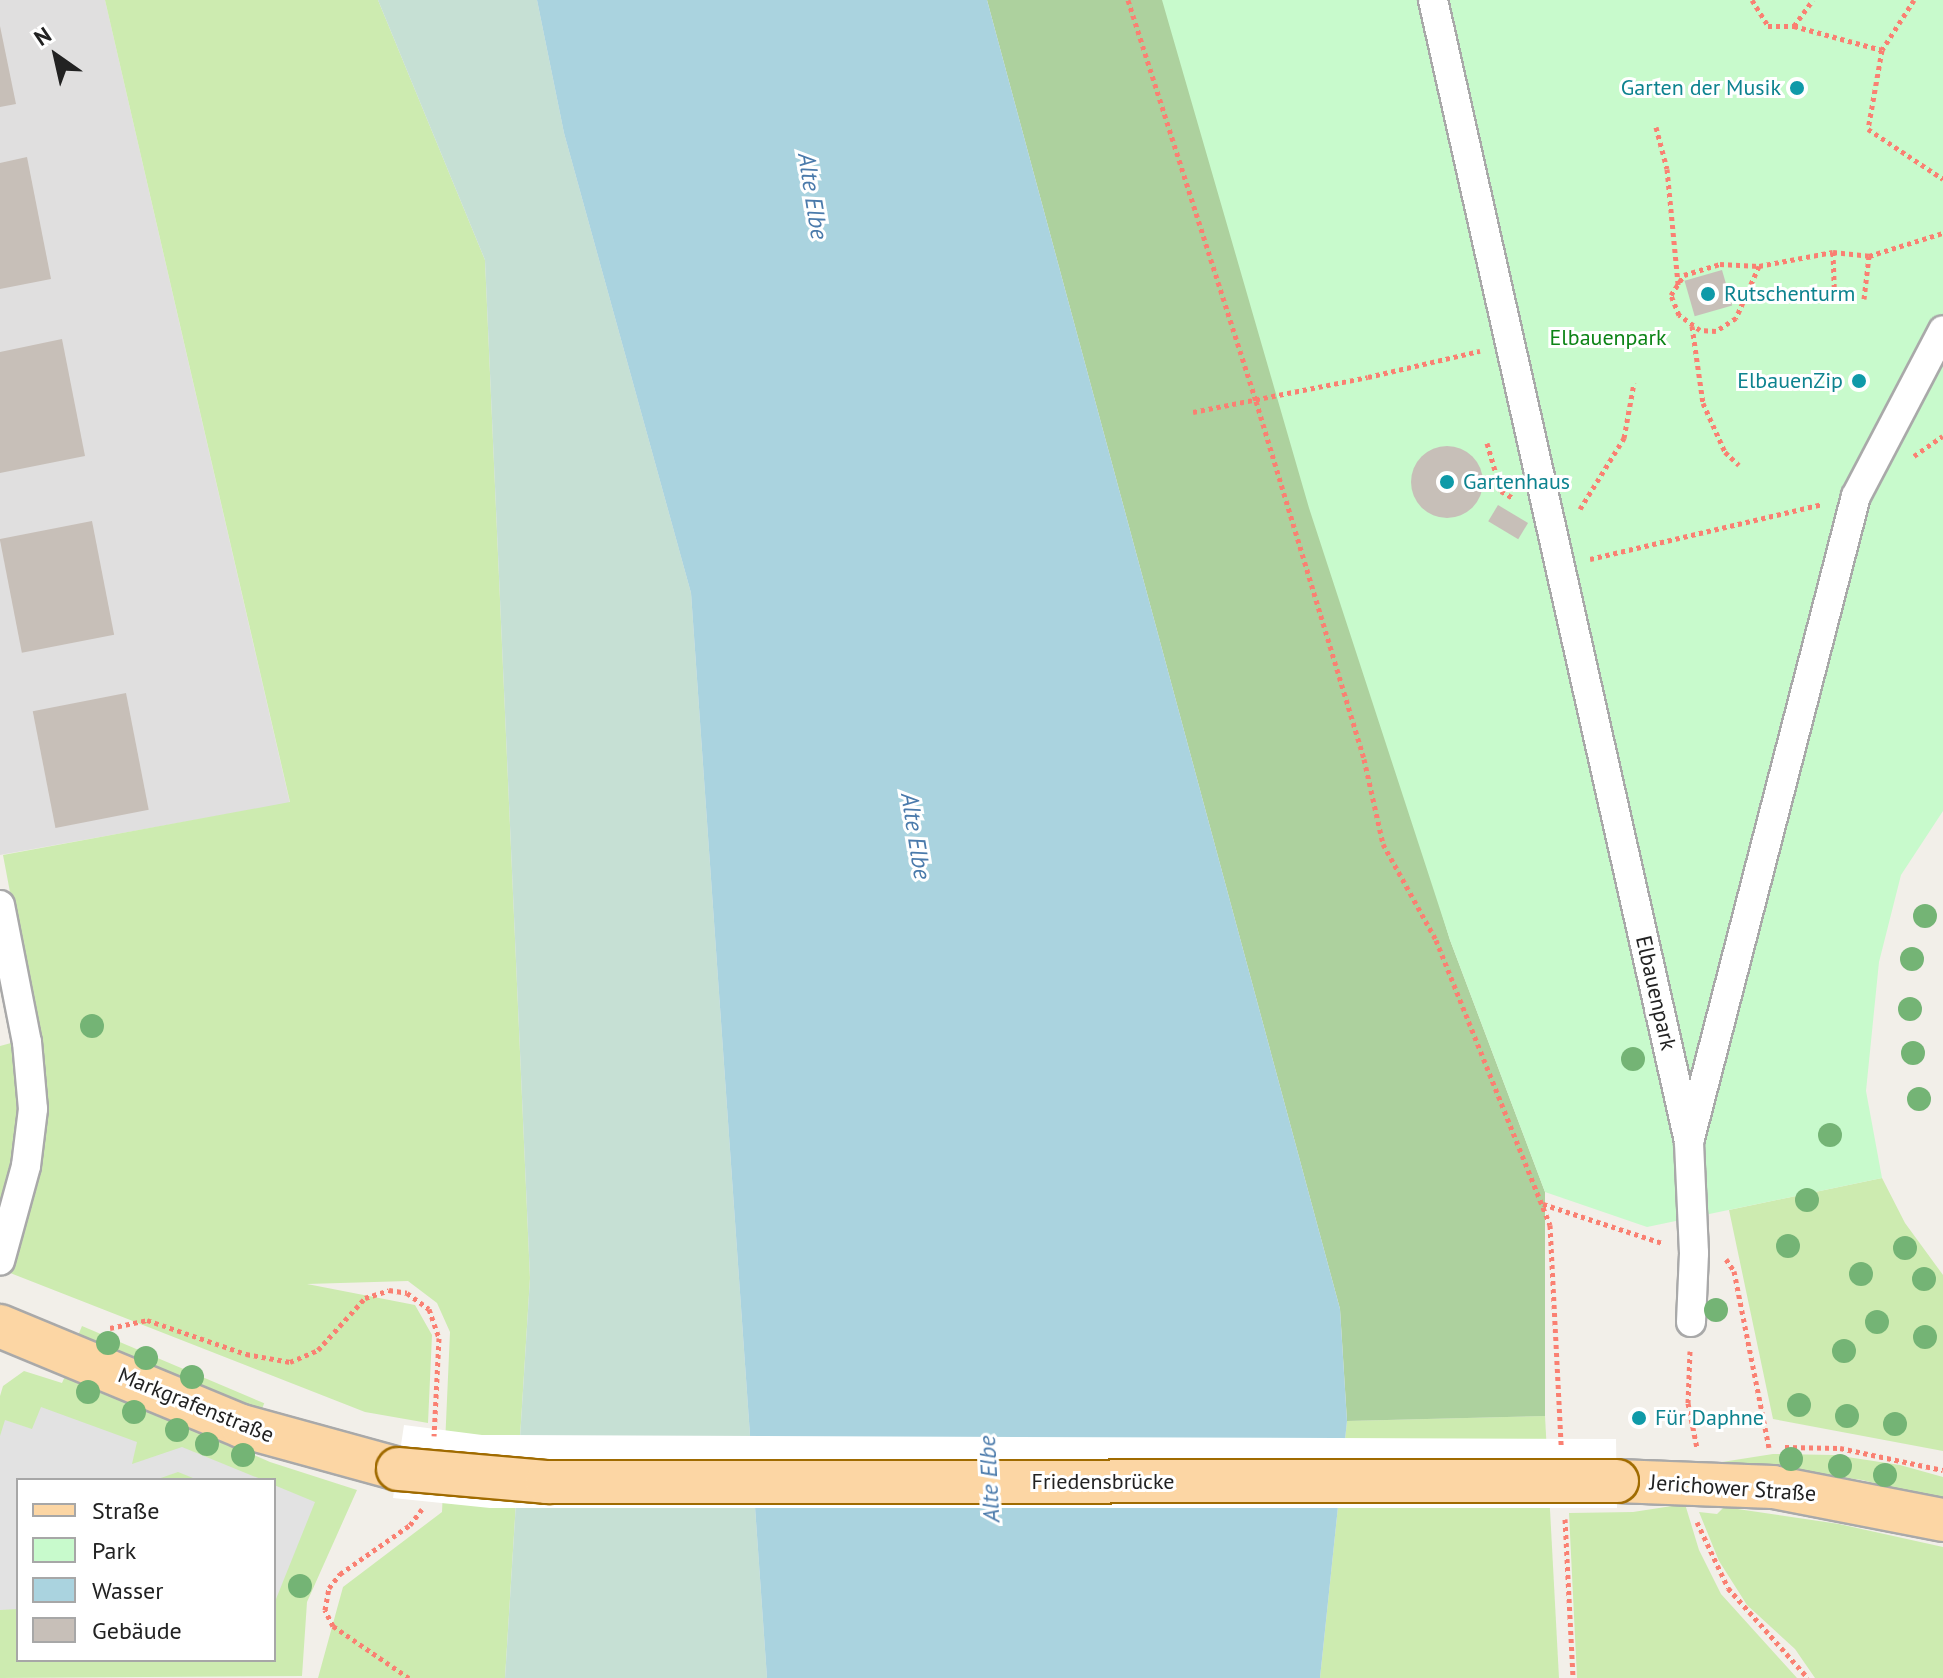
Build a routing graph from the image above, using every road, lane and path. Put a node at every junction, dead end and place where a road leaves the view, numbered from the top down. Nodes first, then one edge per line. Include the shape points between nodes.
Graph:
1 (1128, 0) edge
2 (1433, 0) edge
3 (1752, 0) edge
4 (1813, 0) edge
5 (1914, 0) edge
6 (1794, 26) junction
7 (1882, 50) junction
8 (1656, 127) dead end
9 (1943, 179) edge
10 (1943, 233) edge
11 (1833, 252) junction
12 (1869, 256) junction
13 (1759, 266) junction
14 (1678, 284) junction
15 (1844, 296) dead end
16 (1864, 299) dead end
17 (1692, 325) junction
18 (1943, 330) edge
19 (1507, 345) junction
20 (1634, 383) dead end
21 (1193, 412) dead end
22 (1739, 465) dead end
23 (1856, 496) junction
24 (1556, 553) junction
25 (0, 905) edge
26 (1689, 1142) junction
27 (1694, 1253) junction
28 (0, 1261) edge
29 (1691, 1322) joint
30 (0, 1326) edge
31 (1698, 1456) dead end
32 (398, 1469) joint
33 (1943, 1470) edge
34 (1617, 1481) joint
35 (1696, 1517) dead end
36 (1943, 1520) edge
37 (1808, 1678) edge

1 - 27 path via 1256,401 1364,759 1383,844 1436,940 1542,1203
2 - 19 street, Elbauenpark
3 - 6 path via 1768,26
4 - 6 path
5 - 7 path
6 - 7 path
7 - 9 path via 1868,129
8 - 14 path via 1667,169
10 - 12 path
11 - 12 path
11 - 13 path
11 - 15 path via 1834,289
12 - 16 path
13 - 14 path via 1720,264 1684,275
13 - 17 path via 1736,318 1716,331
14 - 17 path via 1671,295 1679,315
17 - 22 path via 1703,403 1725,452
18 - 23 street, Elbauenpark
19 - 21 path, bridge
19 - 24 street, Elbauenpark
20 - 24 path via 1624,438
23 - 24 path
23 - 26 street, Elbauenpark
24 - 26 street, Elbauenpark
25 - 28 street via 27,1042 33,1109 26,1166
26 - 27 street, Elbauenpark
27 - 29 street, Elbauenpark
27 - 33 path, Jerichower Straße via 1726,1259 1733,1266 1769,1448 1840,1448
29 - 31 path via 1688,1403
30 - 32 main road, Markgrafenstraße via 242,1426
32 - 34 main road, Friedensbrücke, bridge via 547,1482
34 - 36 main road, Jerichower Straße via 1773,1487
35 - 37 path via 1728,1588

